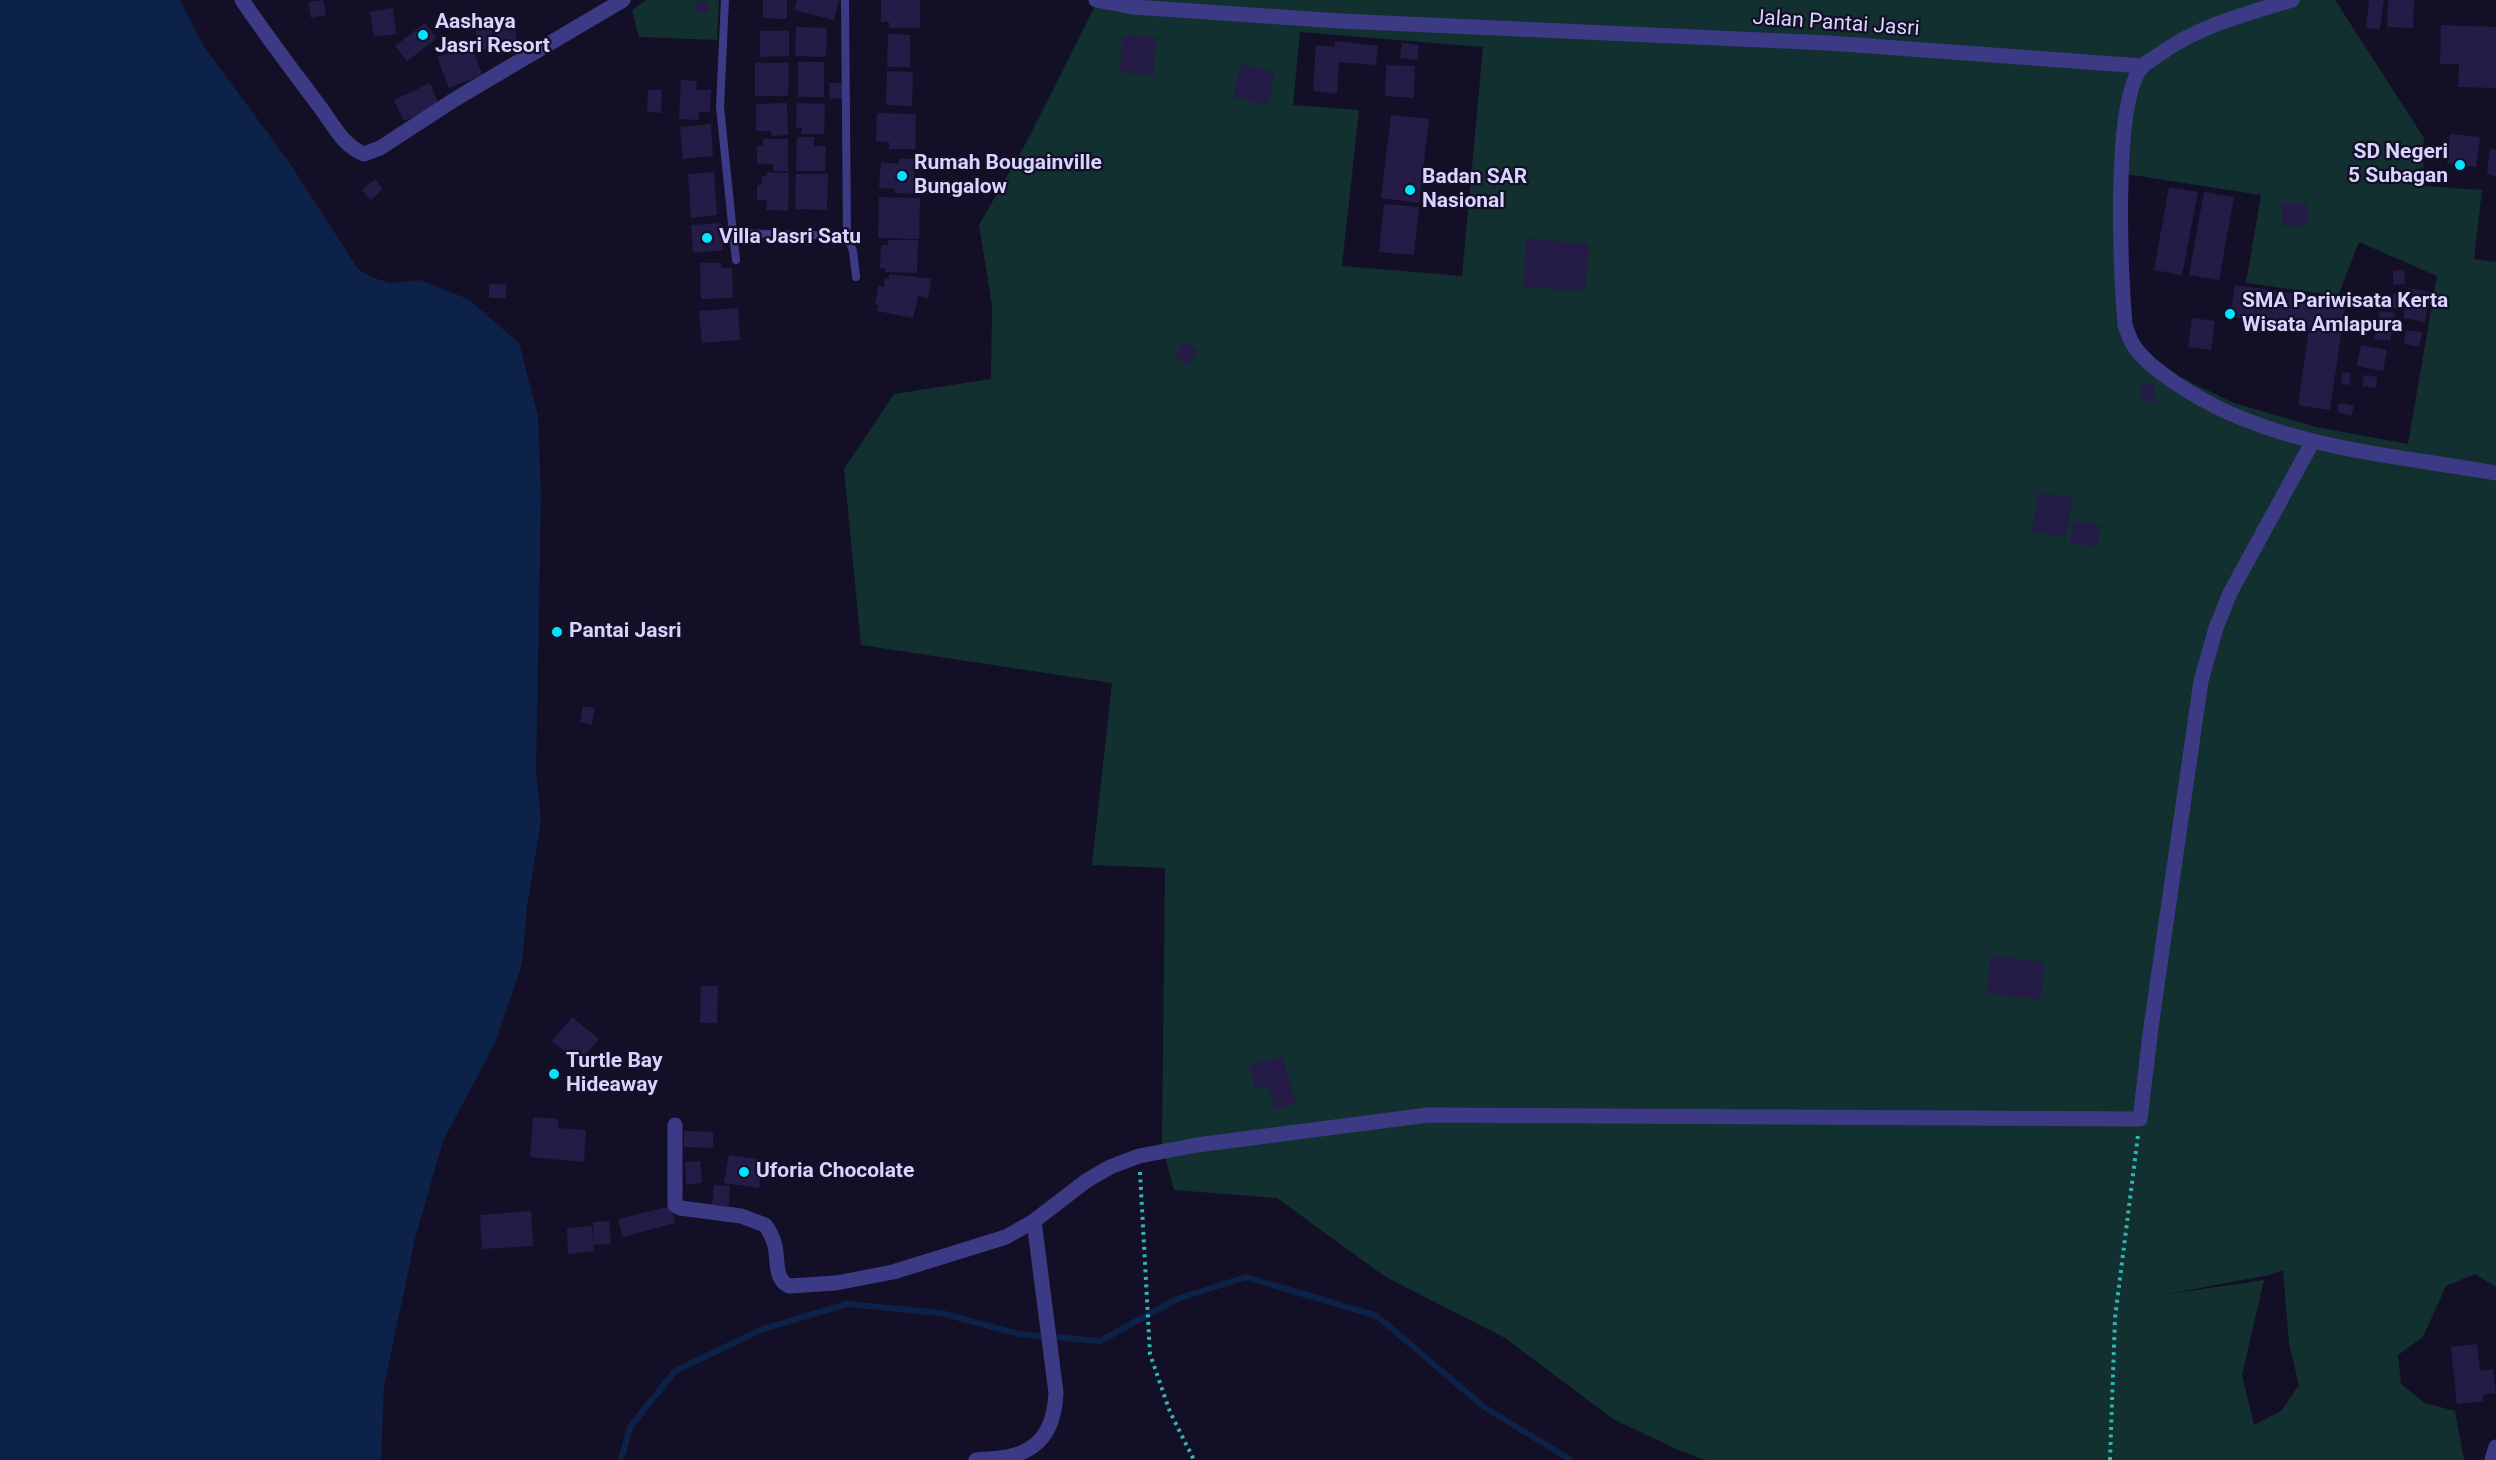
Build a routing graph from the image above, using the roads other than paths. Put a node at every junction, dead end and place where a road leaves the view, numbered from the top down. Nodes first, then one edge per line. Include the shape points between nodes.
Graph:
1 (242, 0) edge
2 (624, 0) edge
3 (724, 0) edge
4 (845, 0) edge
5 (1096, 0) edge
6 (2292, 0) edge
7 (2142, 66) junction
8 (733, 233) junction
9 (847, 236) junction
10 (736, 260) dead end
11 (856, 276) dead end
12 (2313, 441) junction
13 (2496, 473) edge
14 (675, 1125) dead end
15 (1034, 1221) junction
16 (2496, 1447) edge
17 (976, 1460) edge
18 (2492, 1460) edge

1 - 2 street via 339,134 364,153 380,148
3 - 8 lane via 720,107
4 - 9 lane
5 - 7 street, Jalan Pantai Jasri via 1133,7 1340,21 1829,43
6 - 7 street via 2195,33
7 - 12 street via 2132,89 2121,181 2125,325 2134,346 2157,370 2215,406 2282,435
8 - 9 lane
8 - 10 lane
9 - 11 lane
12 - 13 street
12 - 15 street via 2230,593 2201,681 2140,1119 1428,1115 1139,1156 1086,1181
14 - 15 street via 675,1205 741,1216 765,1225 775,1244 779,1277 789,1286 836,1283 893,1272 1006,1237
15 - 17 street via 1055,1409 1050,1425 1035,1446 1022,1453
16 - 18 street

